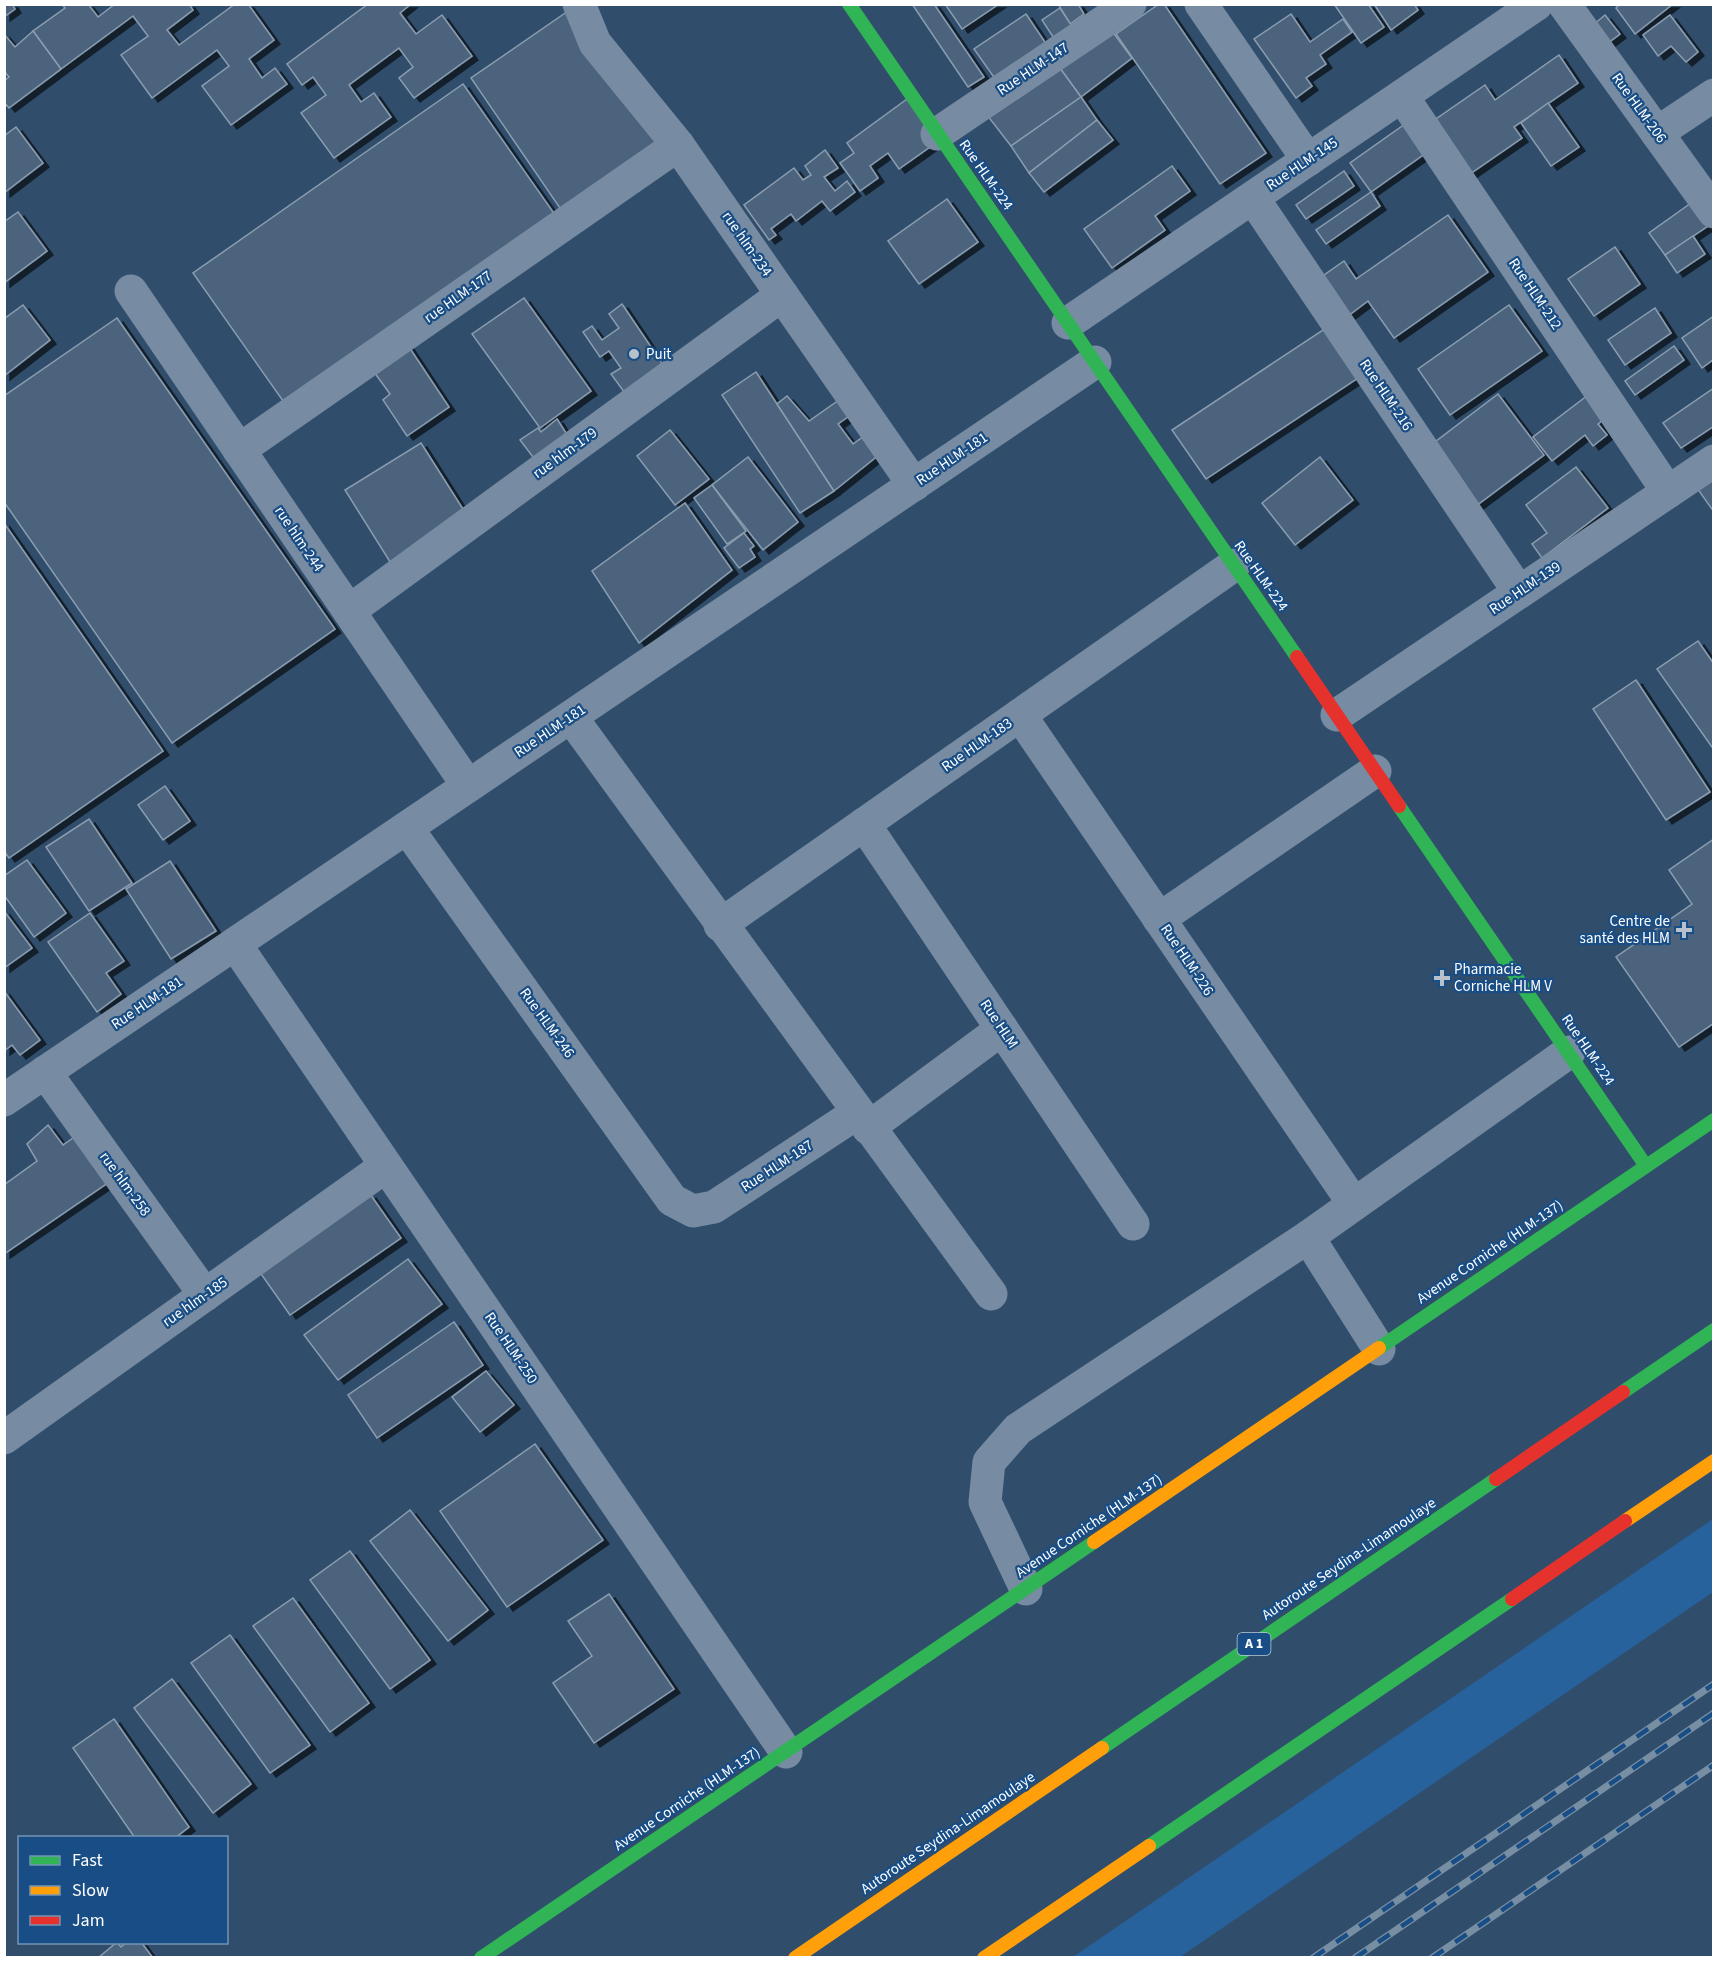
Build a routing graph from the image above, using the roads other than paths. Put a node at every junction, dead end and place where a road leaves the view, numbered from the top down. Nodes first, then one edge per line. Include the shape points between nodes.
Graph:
1 (579, 4) edge
2 (849, 4) edge
3 (1130, 4) edge
4 (1201, 4) edge
5 (1537, 4) edge
6 (1564, 4) edge
7 (1713, 95) edge
8 (1402, 96) junction
9 (1657, 133) junction
10 (937, 134) junction
11 (678, 145) junction
12 (1308, 160) junction
13 (1253, 198) junction
14 (1713, 212) edge
15 (131, 291) dead end
16 (782, 295) junction
17 (1068, 323) junction
18 (1095, 362) junction
19 (239, 450) junction
20 (1713, 461) edge
21 (914, 485) junction
22 (1668, 492) junction
23 (1234, 566) junction
24 (1519, 592) junction
25 (349, 611) junction
26 (1020, 715) junction
27 (1337, 715) junction
28 (571, 717) junction
29 (1375, 771) junction
30 (468, 786) junction
31 (864, 824) junction
32 (407, 828) junction
33 (1159, 919) junction
34 (720, 925) junction
35 (235, 944) junction
36 (1002, 1029) junction
37 (1569, 1052) junction
38 (45, 1072) junction
39 (4, 1100) edge
40 (863, 1120) junction
41 (1713, 1120) edge
42 (386, 1166) junction
43 (1646, 1166) junction
44 (1354, 1204) junction
45 (693, 1212) joint
46 (1133, 1224) dead end
47 (1308, 1237) junction
48 (990, 1294) dead end
49 (205, 1295) junction
50 (1713, 1330) edge
51 (1379, 1349) junction
52 (9, 1424) edge
53 (1713, 1461) edge
54 (1026, 1589) junction
55 (786, 1752) junction
56 (481, 1958) edge
57 (795, 1958) edge
58 (984, 1958) edge

1 - 11 street, rue hlm-234 via 595,43
2 - 10 main road, Rue HLM-224
3 - 10 street, Rue HLM-147
4 - 12 street
5 - 8 street, Rue HLM-145
6 - 9 street, Rue HLM-206
7 - 9 street
8 - 12 street, Rue HLM-145
8 - 22 street, Rue HLM-212
9 - 14 street, Rue HLM-206
10 - 17 main road, Rue HLM-224
11 - 16 street, rue hlm-234
11 - 19 street, rue HLM-177
12 - 13 street, Rue HLM-145
13 - 17 street, Rue HLM-145
13 - 24 street, Rue HLM-216
15 - 19 street, rue hlm-244
16 - 21 street, rue hlm-234
16 - 25 street, rue hlm-179
17 - 18 main road, Rue HLM-224
18 - 21 street, Rue HLM-181
18 - 23 main road, Rue HLM-224
19 - 25 street, rue hlm-244
20 - 22 street, Rue HLM-139
21 - 28 street, Rue HLM-181
22 - 24 street, Rue HLM-139
23 - 26 street, Rue HLM-183
23 - 27 main road, Rue HLM-224
24 - 27 street, Rue HLM-139
25 - 30 street, rue hlm-244
26 - 31 street, Rue HLM-183
26 - 33 street, Rue HLM-226
27 - 29 main road, Rue HLM-224
28 - 30 street, Rue HLM-181
28 - 34 street
29 - 33 street
29 - 37 main road, Rue HLM-224
30 - 32 street, Rue HLM-181
31 - 34 street, Rue HLM-183
31 - 36 street, Rue HLM
32 - 35 street, Rue HLM-181
32 - 45 street, Rue HLM-246 via 672,1200
33 - 44 street, Rue HLM-226
34 - 40 street
35 - 38 street, Rue HLM-181
35 - 42 street, Rue HLM-250
36 - 40 street, Rue HLM-187
36 - 46 street, Rue HLM
37 - 43 main road, Rue HLM-224
37 - 44 street
38 - 39 street, Rue HLM-181
38 - 49 street, rue hlm-258
40 - 45 street, Rue HLM-187 via 714,1207
40 - 48 street
41 - 43 main road, Avenue Corniche (HLM-137)
42 - 49 street, rue hlm-185
42 - 55 street, Rue HLM-250
43 - 51 main road, Avenue Corniche (HLM-137)
44 - 47 street
47 - 51 street
47 - 54 street via 1017,1430 989,1462 985,1502
49 - 52 street, rue hlm-185
50 - 57 main road, Autoroute Seydina-Limamoulaye / A 1
51 - 54 main road, Avenue Corniche (HLM-137)
53 - 58 main road
54 - 55 main road, Avenue Corniche (HLM-137)
55 - 56 main road, Avenue Corniche (HLM-137)

